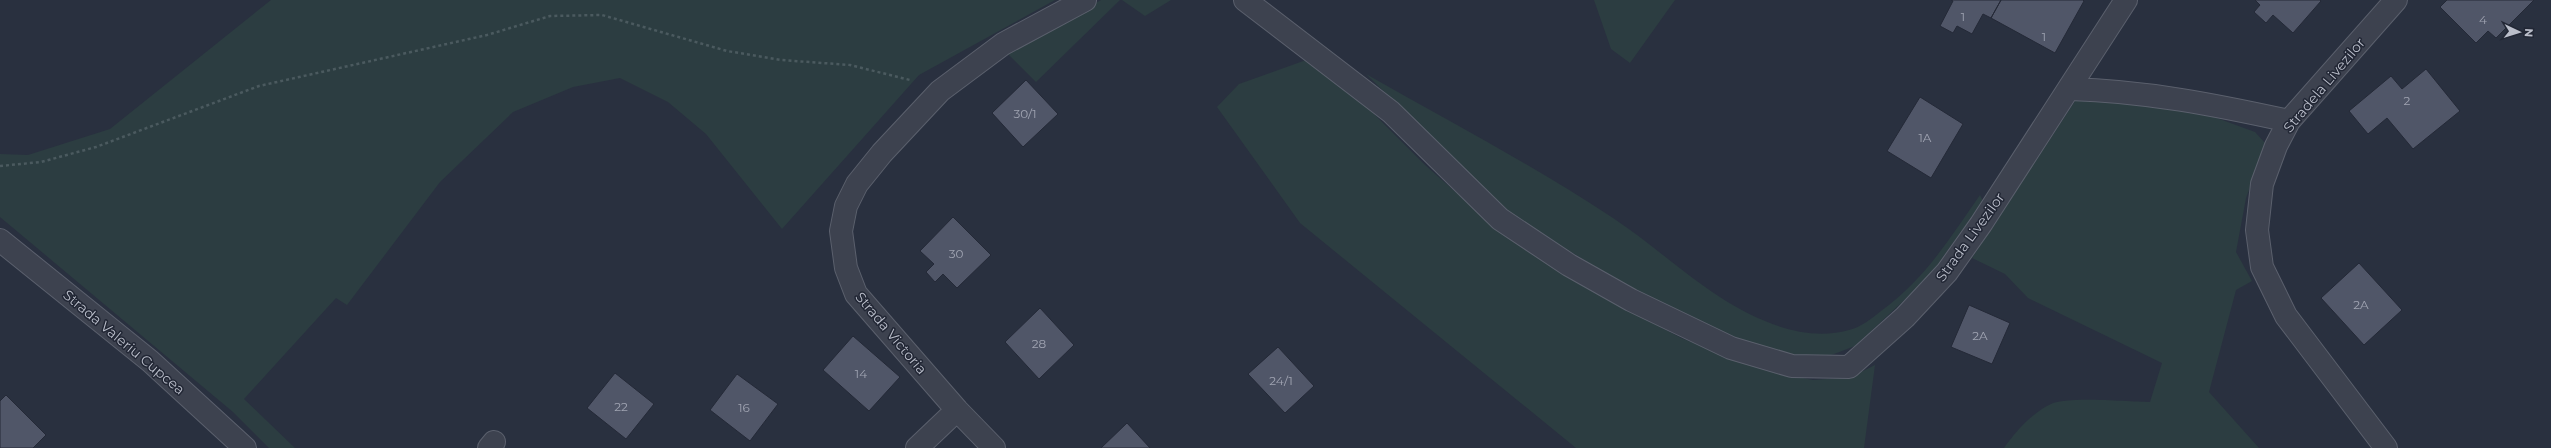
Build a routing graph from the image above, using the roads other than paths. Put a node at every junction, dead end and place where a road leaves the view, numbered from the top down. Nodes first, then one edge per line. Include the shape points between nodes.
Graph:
1 (1085, 0) edge
2 (1245, 0) edge
3 (2126, 0) edge
4 (2396, 0) edge
5 (2070, 88) junction
6 (2289, 121) junction
7 (0, 240) edge
8 (957, 410) junction
9 (245, 448) edge
10 (917, 448) edge
11 (994, 448) edge
12 (2386, 448) edge

1 - 8 street, Strada Victoria via 1004,44 940,91 882,153 857,184 846,206 841,231 846,268 856,294
2 - 5 street, Strada Livezilor via 1391,112 1500,219 1569,265 1631,300 1731,348 1792,366 1849,367 1895,327 1947,272
3 - 5 street, Strada Livezilor
4 - 6 street, Stradela Livezilor
5 - 6 street via 2122,90 2200,102
6 - 12 street, Stradela Livezilor via 2276,146 2262,184 2257,230 2262,267 2286,316
7 - 9 street, Strada Valeriu Cupcea via 150,361
8 - 10 street
8 - 11 street, Strada Victoria

